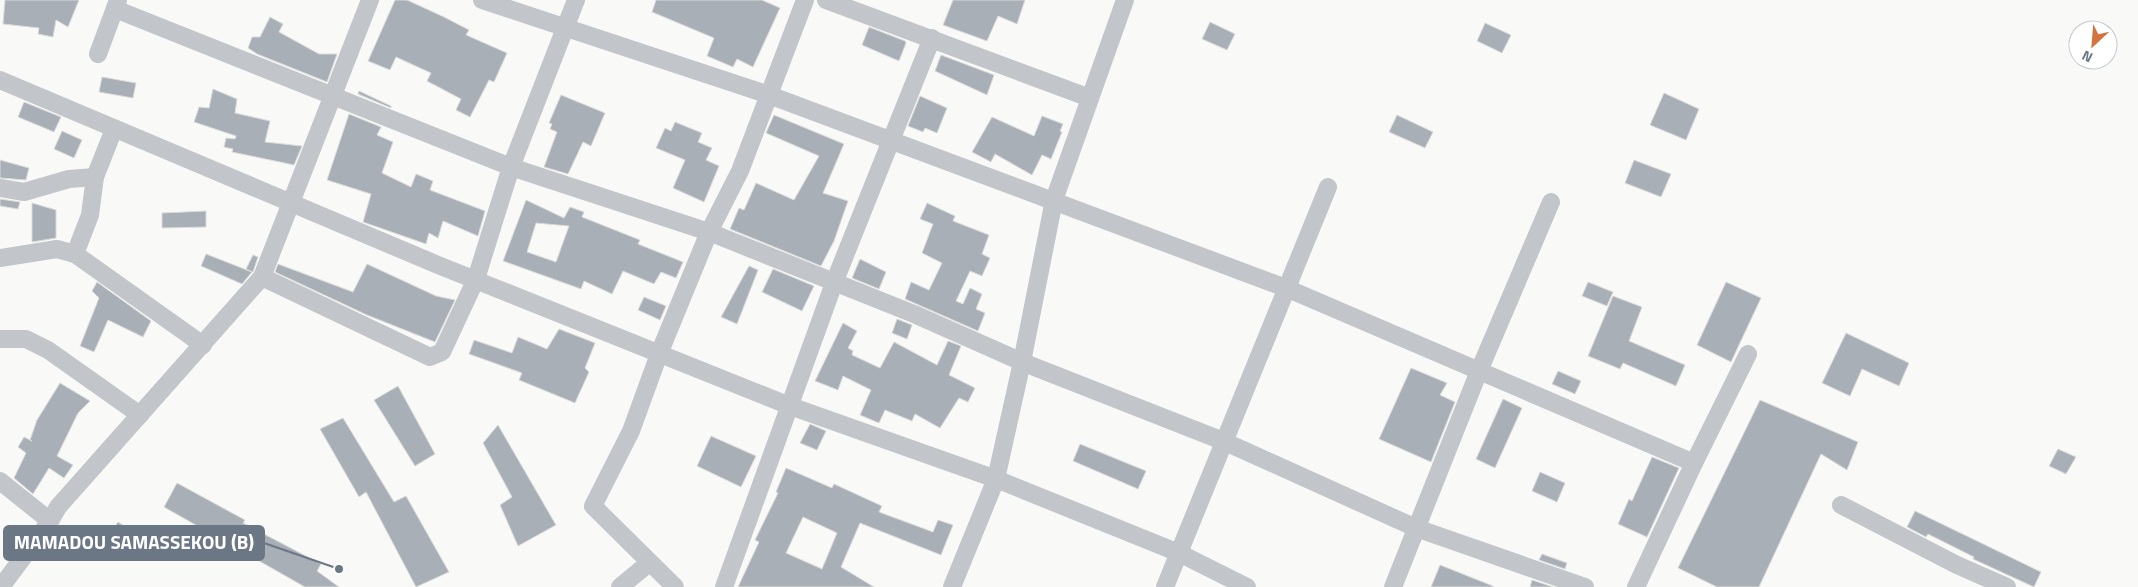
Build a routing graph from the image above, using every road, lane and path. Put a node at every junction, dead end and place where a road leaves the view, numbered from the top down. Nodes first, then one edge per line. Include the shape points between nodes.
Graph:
1 (370, 0) edge
2 (482, 0) edge
3 (576, 0) edge
4 (805, 0) edge
5 (826, 0) edge
6 (1125, 0) edge
7 (116, 5) edge
8 (564, 29) junction
9 (932, 38) junction
10 (98, 54) dead end
11 (0, 80) edge
12 (769, 95) junction
13 (332, 97) junction
14 (1090, 98) junction
15 (114, 129) junction
16 (892, 140) junction
17 (511, 167) junction
18 (95, 176) junction
19 (1328, 187) dead end
20 (0, 188) edge
21 (1054, 200) junction
22 (1551, 202) dead end
23 (291, 204) junction
24 (709, 232) junction
25 (75, 254) junction
26 (0, 258) edge
27 (262, 278) junction
28 (476, 279) junction
29 (834, 283) junction
30 (1286, 288) junction
31 (0, 339) edge
32 (203, 345) junction
33 (659, 354) junction
34 (1748, 354) dead end
35 (1022, 362) junction
36 (1479, 371) junction
37 (790, 406) junction
38 (140, 415) junction
39 (1223, 441) junction
40 (1694, 463) junction
41 (996, 479) junction
42 (0, 481) edge
43 (1840, 505) dead end
44 (50, 521) junction
45 (1416, 528) junction
46 (1179, 553) junction
47 (649, 564) junction
48 (1, 587) edge
49 (620, 587) edge
50 (675, 587) edge
51 (724, 587) edge
52 (952, 587) edge
53 (1165, 587) edge
54 (1247, 587) edge
55 (1393, 587) edge
56 (1585, 587) edge
57 (1636, 587) edge
58 (2006, 587) edge

1 - 13 street
2 - 8 street
3 - 8 street
4 - 12 street
5 - 9 street
6 - 14 street
7 - 10 street
7 - 13 street
8 - 12 street
8 - 17 street
9 - 14 street
9 - 16 street
11 - 15 street
12 - 16 street
12 - 24 street via 740,171
13 - 17 street
13 - 23 street
14 - 21 street
15 - 18 street
15 - 23 street
16 - 21 street
16 - 29 street
17 - 24 street
17 - 28 street
18 - 20 street via 69,179 24,192
18 - 25 street via 90,214
19 - 30 street
21 - 30 street
21 - 35 street
22 - 36 street
23 - 27 street
23 - 28 street
24 - 29 street
24 - 33 street
25 - 26 street via 57,250
25 - 32 street
27 - 28 street via 430,357 442,352
27 - 32 street
28 - 33 street
29 - 35 street
29 - 37 street
30 - 36 street
30 - 39 street
31 - 38 street via 26,339 48,350
32 - 38 street
33 - 37 street
33 - 47 street via 631,431 593,506
34 - 40 street
35 - 39 street
35 - 41 street
36 - 40 street
36 - 45 street
37 - 41 street
37 - 51 street
38 - 44 street via 58,507
39 - 45 street
39 - 46 street
40 - 57 street
41 - 46 street
41 - 52 street
42 - 44 street
43 - 58 street
44 - 48 street
45 - 55 street
45 - 56 street
46 - 53 street
46 - 54 street
47 - 49 street
47 - 50 street

